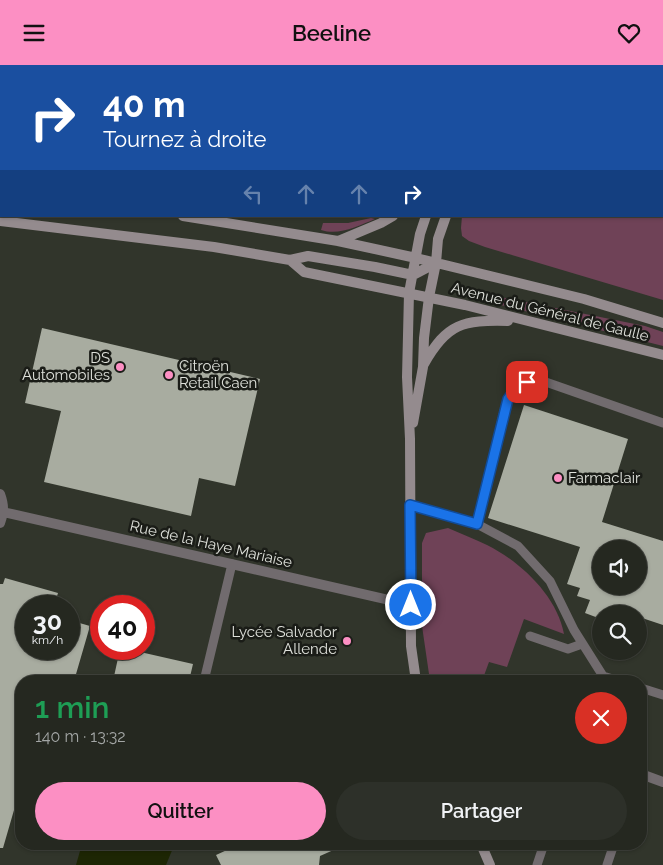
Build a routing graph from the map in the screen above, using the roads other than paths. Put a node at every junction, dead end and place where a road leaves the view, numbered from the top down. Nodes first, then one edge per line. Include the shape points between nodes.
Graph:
1 (189, 217) edge
2 (391, 217) edge
3 (426, 217) edge
4 (446, 217) edge
5 (0, 221) edge
6 (338, 241) junction
7 (416, 258) junction
8 (290, 260) junction
9 (436, 263) junction
10 (413, 275) junction
11 (409, 293) junction
12 (429, 297) junction
13 (529, 322) junction
14 (663, 323) edge
15 (663, 355) edge
16 (423, 367) junction
17 (663, 423) edge
18 (410, 439) junction
19 (0, 494) edge
20 (410, 505) junction
21 (4, 512) junction
22 (0, 523) edge
23 (477, 524) junction
24 (232, 564) junction
25 (411, 605) junction
26 (530, 636) dead end
27 (582, 644) junction
28 (205, 675) edge
29 (415, 675) edge
30 (602, 675) edge
31 (647, 690) edge
32 (663, 695) edge
33 (647, 776) edge
34 (663, 781) edge
35 (484, 850) edge
36 (542, 850) edge
37 (612, 850) edge
38 (490, 865) edge
39 (537, 865) edge
40 (607, 865) edge

1 - 6 main road, Avenue du Général de Gaulle
2 - 6 main road
3 - 7 main road
4 - 9 main road via 438,239
5 - 8 main road via 214,247
6 - 7 main road, Avenue du Général de Gaulle
7 - 9 main road, Avenue du Général de Gaulle
7 - 10 main road
8 - 10 main road via 308,256
8 - 11 main road, Avenue du Général de Gaulle via 304,271
9 - 10 main road
9 - 12 main road
9 - 14 main road, Avenue du Général de Gaulle via 584,299
10 - 11 main road
11 - 12 main road, Avenue du Général de Gaulle
11 - 18 main road via 407,377
12 - 13 main road, Avenue du Général de Gaulle
12 - 16 main road
13 - 15 main road, Avenue du Général de Gaulle
13 - 16 main road via 482,321 459,326 443,336
16 - 18 main road
17 - 23 lane via 540,380 527,382 516,388 508,399
18 - 20 main road
19 - 21 street
20 - 23 lane
20 - 25 main road
21 - 22 street
21 - 24 street, Rue de la Haye Mariaise
23 - 27 lane via 518,546 550,581
24 - 25 street, Rue de la Haye Mariaise
24 - 28 lane
25 - 29 main road
26 - 27 lane via 568,649
27 - 30 lane
31 - 32 lane
33 - 34 street
35 - 38 main road
36 - 39 lane
37 - 40 lane

